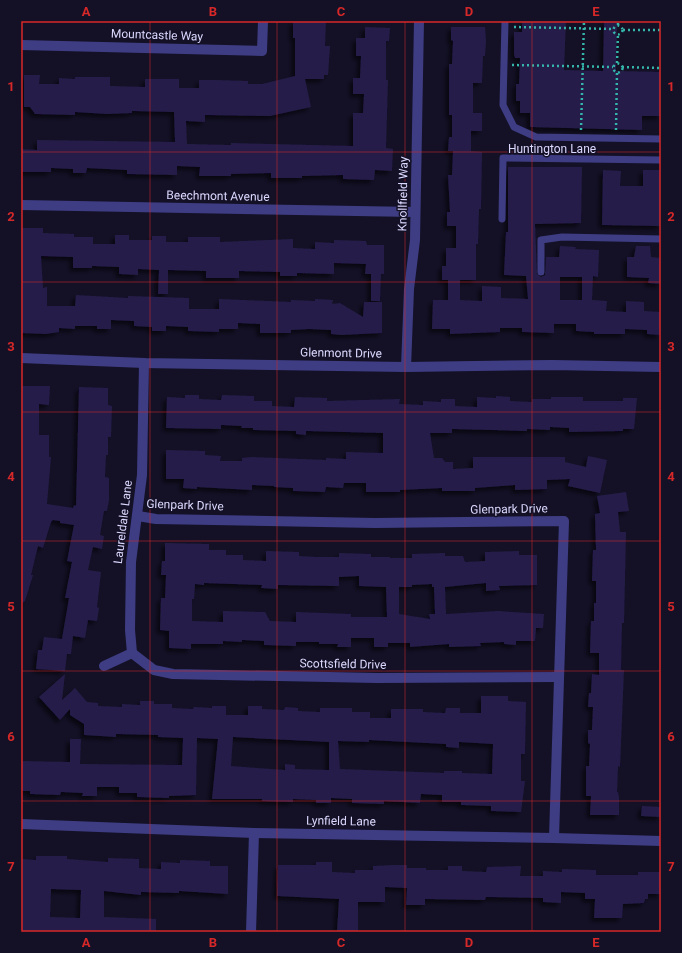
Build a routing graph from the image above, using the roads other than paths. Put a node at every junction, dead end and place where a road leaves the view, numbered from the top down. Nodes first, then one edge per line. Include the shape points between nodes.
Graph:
1 (263, 21) edge
2 (419, 21) edge
3 (505, 24) edge
4 (21, 45) edge
5 (661, 139) edge
6 (661, 160) edge
7 (21, 205) edge
8 (416, 212) junction
9 (502, 219) dead end
10 (661, 239) edge
11 (541, 272) dead end
12 (21, 358) edge
13 (144, 363) junction
14 (406, 367) junction
15 (661, 367) edge
16 (138, 516) junction
17 (132, 653) junction
18 (104, 666) dead end
19 (559, 677) junction
20 (21, 824) edge
21 (254, 833) junction
22 (554, 838) junction
23 (661, 841) edge
24 (252, 932) edge

1 - 4 street, Mountcastle Way via 262,51
2 - 8 street, Knollfield Way
3 - 5 lane via 502,105 514,127 536,137
6 - 9 lane, Huntington Lane via 503,158
7 - 8 street, Beechmont Avenue
8 - 14 street, Knollfield Way via 409,289
10 - 11 lane via 562,237 541,240
12 - 13 street, Glenmont Drive
13 - 14 street, Glenmont Drive
13 - 16 street, Laureldale Lane via 142,475
14 - 15 street, Glenmont Drive
16 - 17 street, Laureldale Lane via 131,562
16 - 19 street, Glenpark Drive via 156,519 375,523 564,521
17 - 18 street
17 - 19 street, Scottsfield Drive via 154,670 173,674 377,678
19 - 22 street, Glenpark Drive
20 - 21 street, Lynfield Lane
21 - 22 street, Lynfield Lane
21 - 24 street
22 - 23 street, Lynfield Lane

